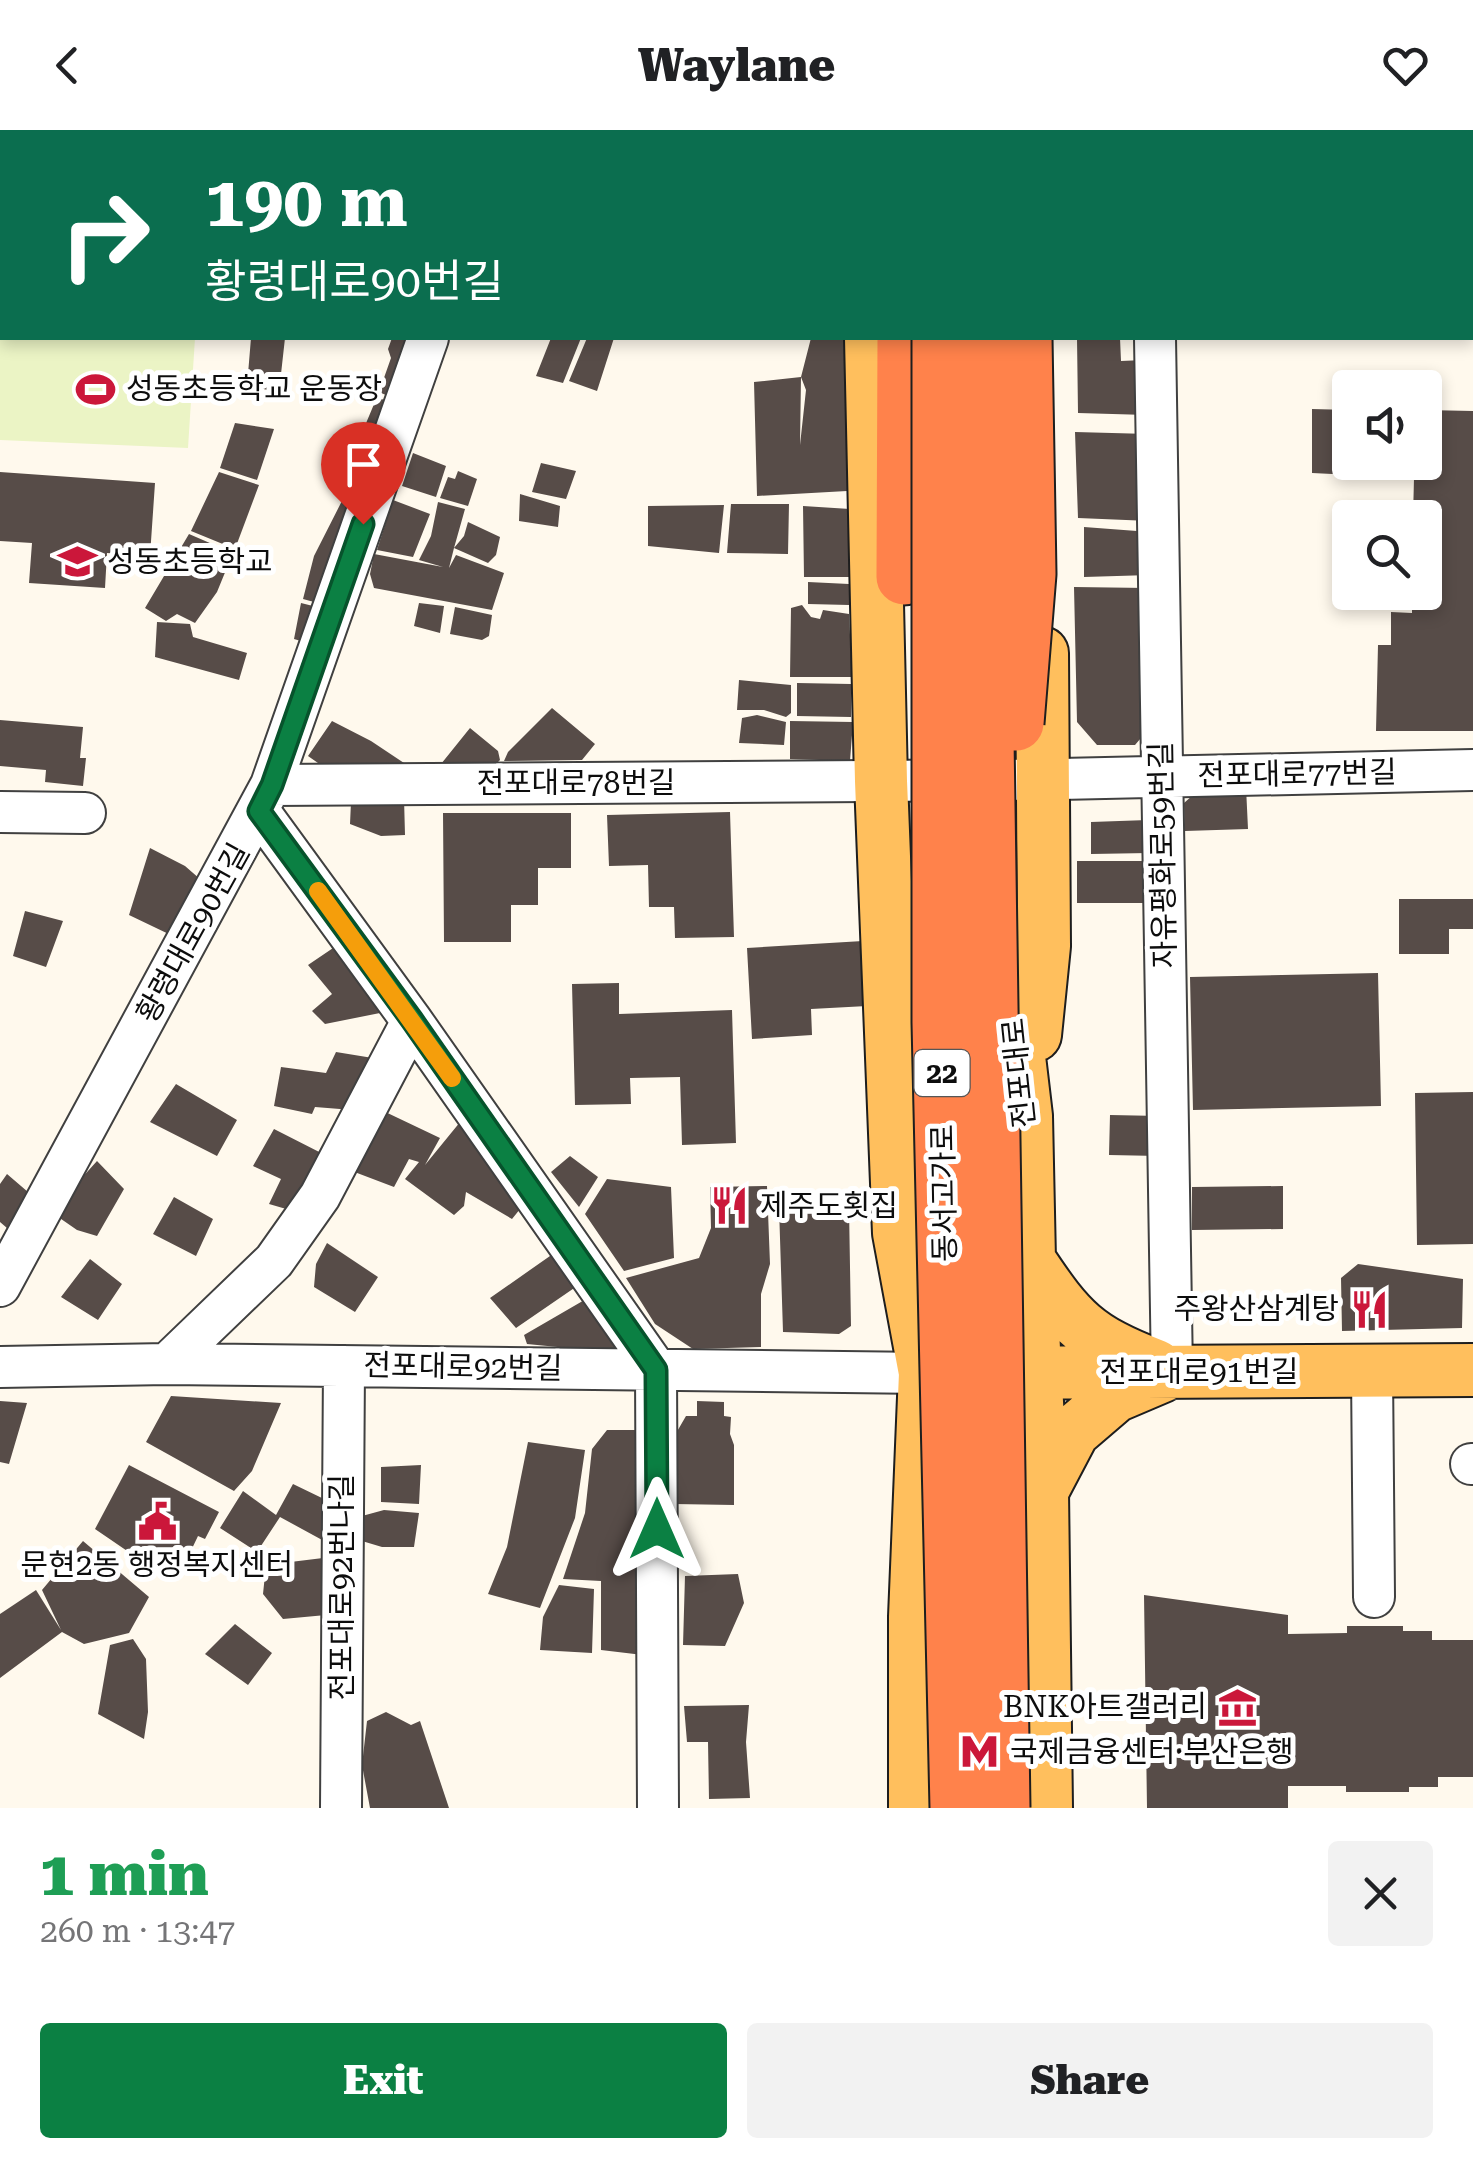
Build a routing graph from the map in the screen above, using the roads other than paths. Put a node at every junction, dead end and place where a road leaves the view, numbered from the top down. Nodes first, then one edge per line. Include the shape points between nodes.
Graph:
1 (427, 340) edge
2 (871, 340) edge
3 (905, 340) edge
4 (925, 340) edge
5 (940, 340) edge
6 (980, 340) edge
7 (1006, 340) edge
8 (1024, 340) edge
9 (1038, 340) edge
10 (1154, 340) edge
11 (1473, 770) edge
12 (1162, 778) junction
13 (1027, 780) junction
14 (905, 781) junction
15 (265, 798) junction
16 (0, 812) edge
17 (86, 813) dead end
18 (412, 1020) junction
19 (966, 1023) junction
20 (1029, 1260) junction
21 (0, 1286) edge
22 (167, 1364) junction
23 (344, 1366) junction
24 (0, 1367) edge
25 (656, 1370) junction
26 (1473, 1370) edge
27 (1372, 1371) junction
28 (1034, 1372) junction
29 (1172, 1372) junction
30 (926, 1374) junction
31 (1042, 1491) junction
32 (1374, 1598) dead end
33 (915, 1616) junction
34 (1044, 1645) junction
35 (341, 1808) edge
36 (658, 1808) edge
37 (915, 1808) edge
38 (958, 1808) edge
39 (1002, 1808) edge
40 (1046, 1808) edge

1 - 15 street, 황령대로90번길
2 - 14 main road
3 - 19 highway, bridge via 904,577
4 - 14 main road
5 - 19 highway, 동서고가로 / 22, bridge
6 - 19 highway, 동서고가로 / 22, bridge
7 - 13 main road, 전포대로
8 - 19 highway, bridge via 1028,574
9 - 13 main road
10 - 12 street, 자유평화로59번길
11 - 12 street, 전포대로77번길
12 - 13 street, 전포대로77번길
12 - 29 street, 자유평화로59번길
13 - 14 street, 전포대로77번길
13 - 20 main road, 전포대로 via 1008,968 1026,1116
14 - 15 street, 전포대로78번길
14 - 30 main road
15 - 18 street
15 - 21 street, 황령대로90번길
16 - 17 street
18 - 22 street via 320,1196 274,1261
18 - 25 street
19 - 38 highway, 동서고가로 / 22, bridge
19 - 39 highway, 동서고가로 / 22, bridge
20 - 28 main road, 전포대로
20 - 29 main road via 1063,1311 1108,1347
22 - 23 street, 전포대로92번길
22 - 24 street, 전포대로92번길
23 - 25 street, 전포대로92번길
23 - 35 street, 전포대로92번나길
25 - 30 street, 전포대로92번길
25 - 36 street
26 - 27 main road, 전포대로91번길
27 - 29 main road, 전포대로91번길
27 - 32 street
28 - 29 main road, 전포대로91번길
28 - 30 main road, 전포대로91번길
28 - 31 main road, 전포대로
29 - 31 main road via 1115,1396 1073,1432
30 - 33 main road
31 - 34 main road, 전포대로
33 - 34 main road via 944,1586 1001,1585
33 - 37 main road
34 - 40 main road, 전포대로

